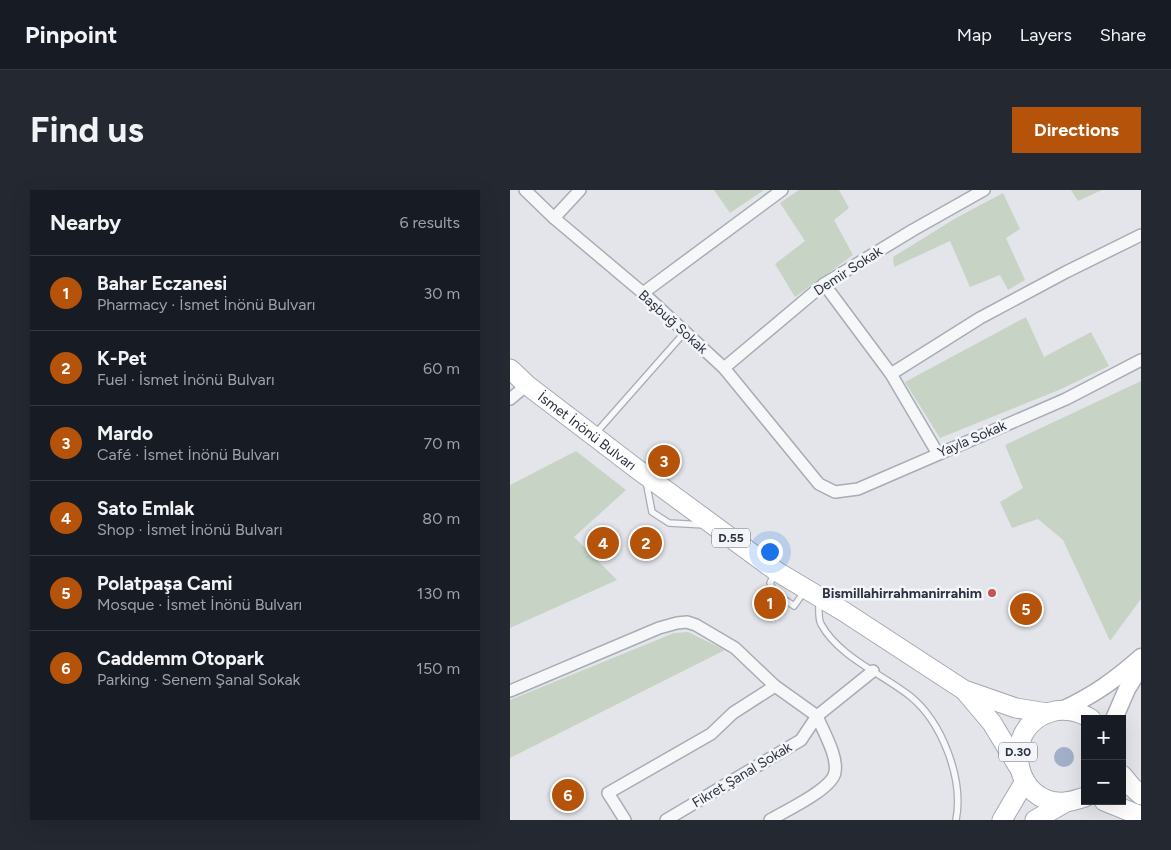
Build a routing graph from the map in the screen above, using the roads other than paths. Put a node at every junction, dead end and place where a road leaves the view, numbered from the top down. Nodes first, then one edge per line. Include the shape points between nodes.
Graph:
1 (526, 190) edge
2 (580, 190) edge
3 (782, 190) edge
4 (984, 190) edge
5 (554, 218) junction
6 (1141, 235) edge
7 (824, 284) junction
8 (643, 293) junction
9 (685, 332) junction
10 (1141, 360) edge
11 (724, 368) junction
12 (510, 369) edge
13 (891, 374) junction
14 (527, 385) junction
15 (510, 399) edge
16 (594, 436) junction
17 (938, 454) junction
18 (806, 468) joint
19 (644, 474) junction
20 (713, 526) junction
21 (813, 592) junction
22 (1141, 657) edge
23 (1141, 666) edge
24 (873, 671) junction
25 (775, 686) junction
26 (964, 690) junction
27 (510, 691) edge
28 (1055, 711) junction
29 (1083, 715) edge
30 (1116, 715) edge
31 (817, 716) junction
32 (1022, 774) junction
33 (1126, 780) edge
34 (1141, 795) edge
35 (1080, 798) edge
36 (1114, 805) edge
37 (1141, 816) edge
38 (625, 820) edge
39 (666, 820) edge
40 (770, 820) edge
41 (956, 820) edge
42 (1002, 820) edge
43 (1035, 820) edge

1 - 5 street, Başbuğ Sokak
2 - 5 street
3 - 8 street
4 - 7 street, Demir Sokak
5 - 8 street, Başbuğ Sokak
6 - 13 street via 980,318
7 - 11 street, Demir Sokak
7 - 13 street
8 - 9 street, Başbuğ Sokak
9 - 11 street, Başbuğ Sokak
9 - 16 lane
10 - 17 street, Yayla Sokak via 1066,399
11 - 18 street, Başbuğ Sokak
12 - 14 main road, İsmet İnönü Bulvarı / D.55
13 - 17 street
14 - 15 street
14 - 16 main road, İsmet İnönü Bulvarı / D.55
16 - 19 main road, İsmet İnönü Bulvarı / D.55
17 - 18 street, Yayla Sokak via 858,489 835,492 819,484
19 - 20 main road, İsmet İnönü Bulvarı / D.55
19 - 20 lane via 652,512 669,523
20 - 21 main road, İsmet İnönü Bulvarı / D.55 via 776,571
21 - 24 lane via 820,623 836,644
21 - 26 main road, İsmet İnönü Bulvarı / D.55
22 - 28 main road via 1090,697
23 - 30 main road
24 - 31 street, Fikret Şanal Sokak
24 - 41 lane via 911,697 939,734 948,751 957,786
25 - 27 street via 735,648 696,625 677,622
25 - 31 street
25 - 38 street via 733,713 711,734 608,792
26 - 28 main road, İsmet İnönü Bulvarı / D.55 via 1016,708
26 - 32 main road, İsmet İnönü Bulvarı / D.55 via 992,723
28 - 29 main road, İsmet İnönü Bulvarı via 1076,711
28 - 32 main road, D.30 via 1035,720 1026,729 1017,754
31 - 39 street, Fikret Şanal Sokak via 801,740
31 - 40 street via 832,753 836,771 833,779 820,791
32 - 35 main road, D.30 via 1033,790 1043,797 1054,801
32 - 42 main road, D.30
33 - 34 main road
35 - 43 main road, D.30
36 - 37 main road

